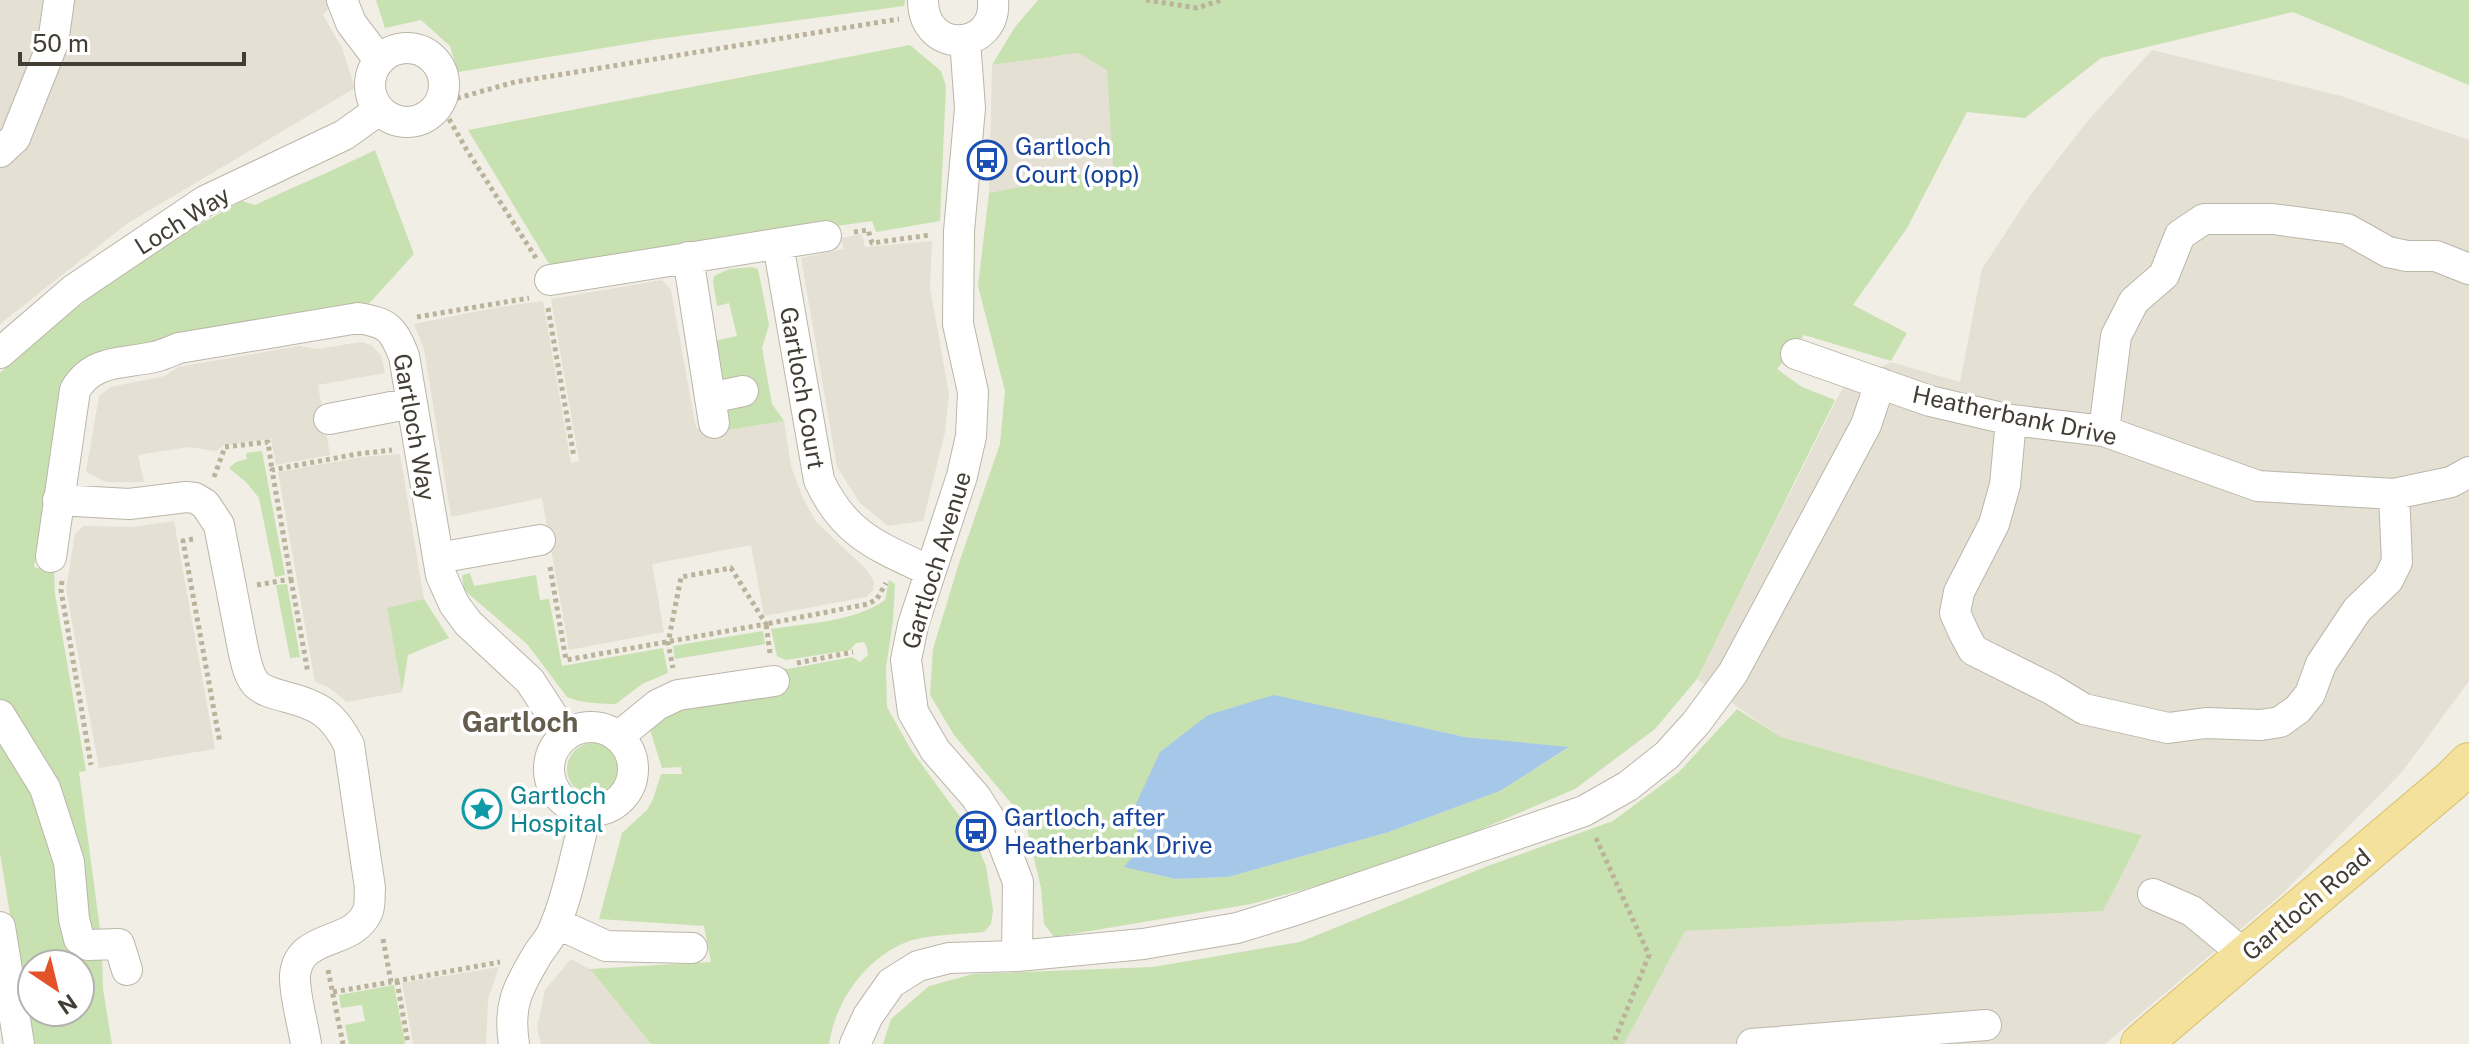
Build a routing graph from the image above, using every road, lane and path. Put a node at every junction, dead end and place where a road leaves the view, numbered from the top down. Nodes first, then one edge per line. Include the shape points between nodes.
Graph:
1 (59, 0) edge
2 (342, 0) edge
3 (993, 0) edge
4 (1146, 0) edge
5 (1221, 0) edge
6 (923, 7) edge
7 (965, 40) junction
8 (379, 60) junction
9 (440, 103) junction
10 (379, 110) junction
11 (0, 152) edge
12 (959, 231) junction
13 (826, 236) dead end
14 (872, 243) dead end
15 (778, 244) junction
16 (688, 257) junction
17 (2469, 269) edge
18 (548, 287) junction
19 (389, 327) junction
20 (0, 353) edge
21 (1796, 354) dead end
22 (1880, 383) junction
23 (743, 391) dead end
24 (412, 403) junction
25 (329, 419) dead end
26 (2011, 420) junction
27 (2104, 431) junction
28 (419, 447) junction
29 (574, 457) dead end
30 (272, 470) junction
31 (2469, 472) edge
32 (2394, 494) junction
33 (58, 500) junction
34 (203, 501) junction
35 (221, 534) junction
36 (540, 540) joint
37 (51, 557) joint
38 (899, 557) junction
39 (438, 558) junction
40 (930, 571) junction
41 (291, 579) junction
42 (233, 590) junction
43 (766, 624) junction
44 (668, 643) junction
45 (853, 652) dead end
46 (773, 671) junction
47 (313, 706) junction
48 (0, 715) edge
49 (565, 735) junction
50 (618, 737) junction
51 (220, 743) dead end
52 (2469, 763) edge
53 (91, 765) dead end
54 (1584, 811) junction
55 (587, 812) junction
56 (2153, 894) dead end
57 (369, 910) junction
58 (556, 923) junction
59 (0, 927) edge
60 (323, 942) junction
61 (692, 948) dead end
62 (537, 955) junction
63 (1017, 956) junction
64 (2246, 956) junction
65 (127, 970) dead end
66 (394, 981) junction
67 (333, 992) junction
68 (1986, 1025) dead end
69 (19, 1044) edge
70 (306, 1044) edge
71 (343, 1044) edge
72 (408, 1044) edge
73 (514, 1044) edge
74 (855, 1044) edge
75 (1613, 1044) edge
76 (1752, 1044) edge
77 (2141, 1044) edge

1 - 11 street via 53,43 15,138
2 - 8 street via 351,23
3 - 7 street via 989,23
4 - 5 path via 1197,8
6 - 7 street via 929,27 939,36
6 - 9 path via 515,82
7 - 12 street, Gartloch Avenue via 970,108
8 - 9 street via 388,52 412,47 434,58 444,80
8 - 10 street via 370,79
9 - 10 street via 411,122
9 - 18 path
10 - 20 street, Loch Way via 344,135 205,201 73,290
12 - 14 path
12 - 40 street, Gartloch Avenue via 958,324 973,392 971,436
13 - 15 street
15 - 16 street
15 - 38 street, Gartloch Court via 819,480 827,498 863,539
16 - 18 street
16 - 23 street via 712,410
17 - 27 street via 2436,256 2388,252 2347,229 2273,219 2204,219 2180,235 2164,275 2134,301 2116,336
18 - 19 path
18 - 29 path
19 - 24 street, Gartloch Way via 404,356
19 - 33 street, Gartloch Way via 358,318 179,348 92,370 75,390
21 - 22 street, Heatherbank Drive
22 - 26 street, Heatherbank Drive
22 - 54 street via 1866,425 1733,673 1667,755
24 - 25 street
24 - 28 street, Gartloch Way
26 - 27 street, Heatherbank Drive
26 - 32 street via 2005,485 1994,524 1959,592 1955,613 1964,633 1973,650 2084,709 2168,728 2261,725 2280,722 2298,709 2328,653 2397,562
27 - 32 street, Heatherbank Drive via 2258,486
28 - 30 path
28 - 39 street, Gartloch Way
30 - 34 path via 268,442 225,447
30 - 41 path
31 - 32 street, Heatherbank Drive via 2451,482
33 - 34 street
33 - 37 street, Gartloch Way
34 - 35 street
35 - 42 street
35 - 51 path via 183,541
36 - 39 street
36 - 44 path via 547,550 566,660
37 - 53 path via 64,560 61,590
38 - 40 street, Gartloch Court
38 - 43 path via 877,599 868,604
39 - 49 street, Gartloch Way via 454,604 530,681
40 - 63 street, Gartloch Avenue via 906,660 913,712 1000,835 1018,882
41 - 42 path
41 - 47 path
42 - 47 street via 245,659 255,683
43 - 44 path
43 - 44 path via 731,568 681,577
43 - 46 path
45 - 46 path
46 - 50 street via 678,695
47 - 57 street via 327,712 349,745
48 - 65 street via 45,788 69,862 79,939 88,945 119,944
49 - 50 street via 592,726
49 - 55 street via 549,759 552,788 560,800
50 - 55 street via 632,759 630,786 613,806
52 - 64 main road, Gartloch Road
54 - 63 street via 1237,928 1143,944
54 - 75 path via 1649,955
55 - 58 street
56 - 64 street via 2192,911
57 - 60 street via 350,931
57 - 66 path via 381,925
58 - 61 street via 606,946
58 - 62 street
59 - 69 street
60 - 67 path
60 - 70 street via 304,953 295,977
62 - 66 path
62 - 73 street via 515,997 510,1021
63 - 74 street via 949,958 918,966 891,983
64 - 77 main road, Gartloch Road
66 - 67 path
66 - 72 path
67 - 71 path
68 - 76 street

